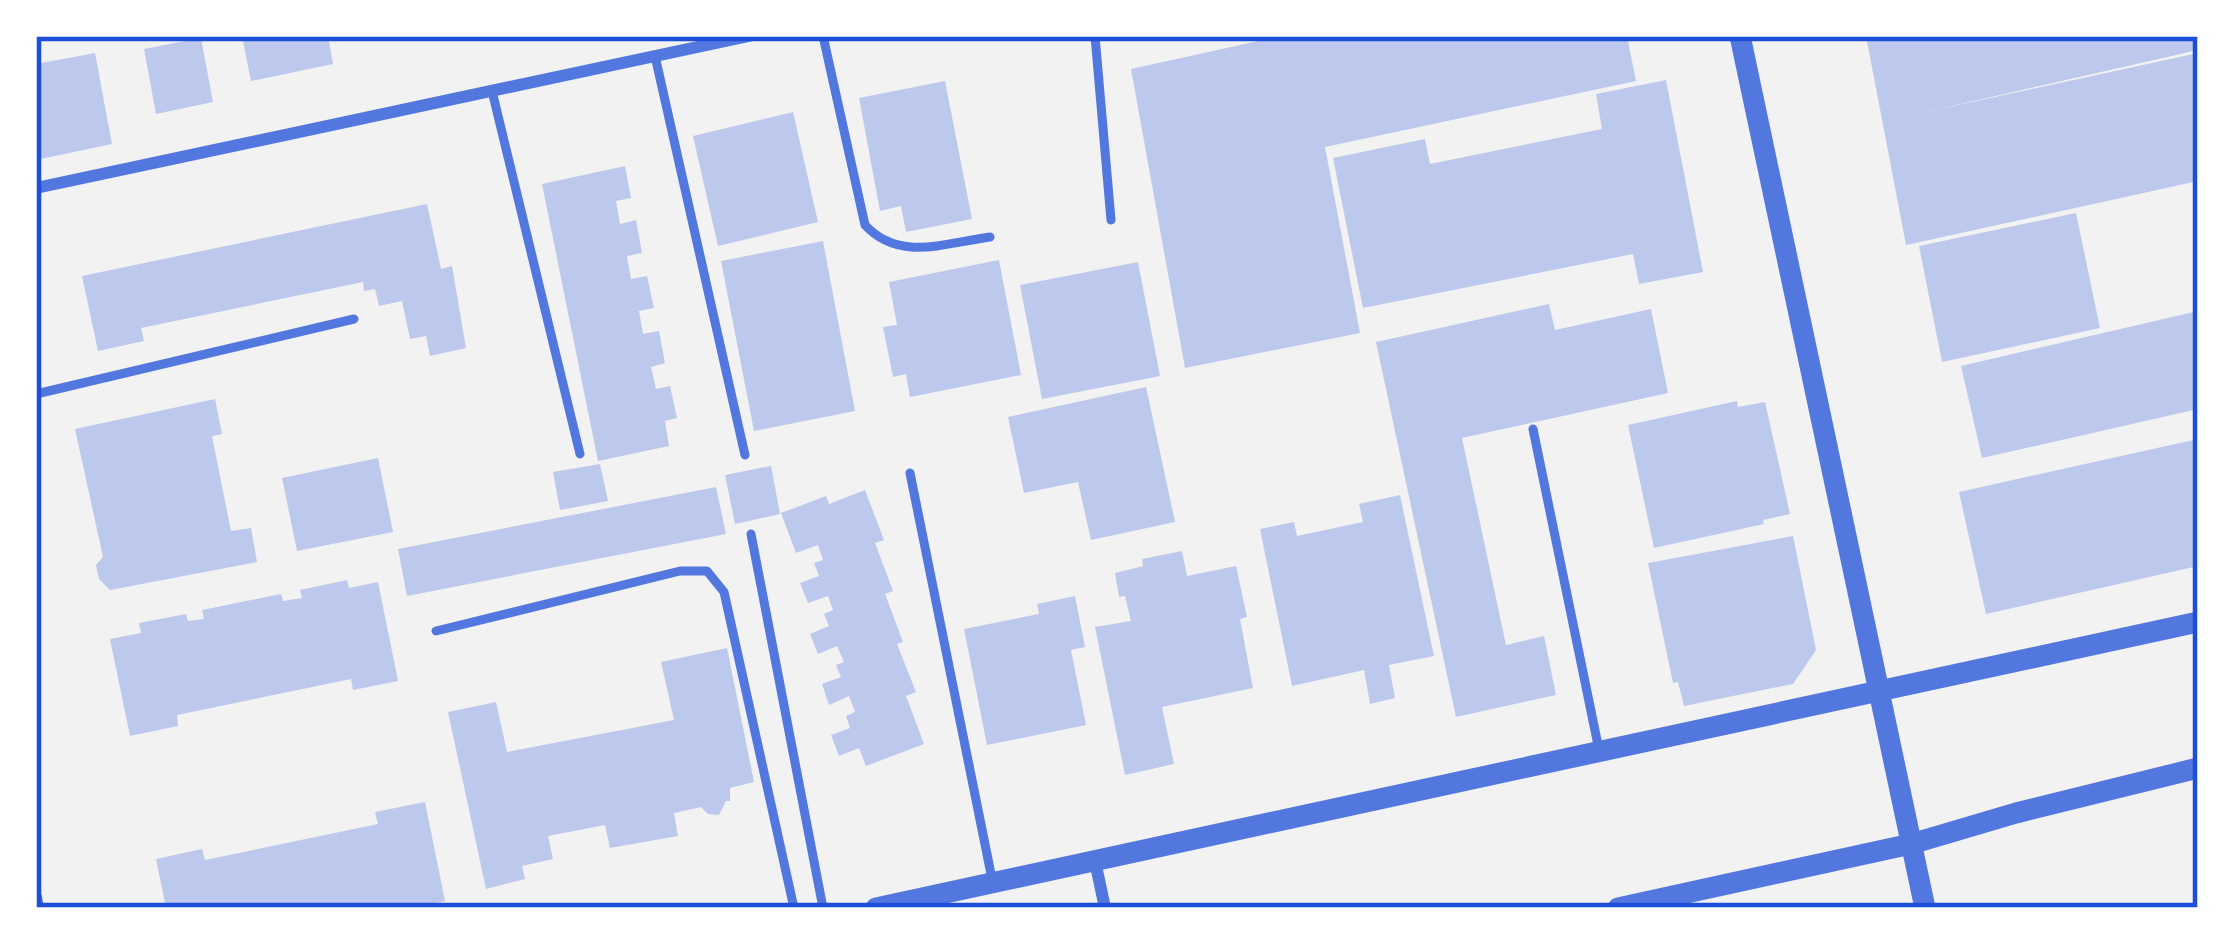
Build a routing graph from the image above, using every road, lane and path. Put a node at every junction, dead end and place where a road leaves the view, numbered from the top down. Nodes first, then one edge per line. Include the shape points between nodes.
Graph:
1 (748, 36) edge
2 (823, 36) edge
3 (1740, 36) edge
4 (1098, 37) edge
5 (655, 56) junction
6 (492, 91) junction
7 (36, 188) edge
8 (1112, 220) dead end
9 (990, 237) dead end
10 (354, 319) dead end
11 (36, 394) edge
12 (1533, 429) dead end
13 (580, 454) dead end
14 (745, 455) dead end
15 (910, 473) dead end
16 (751, 534) dead end
17 (2198, 622) edge
18 (436, 631) dead end
19 (1878, 688) junction
20 (1599, 750) junction
21 (2198, 769) edge
22 (1911, 844) junction
23 (1095, 861) junction
24 (993, 883) junction
25 (36, 897) edge
26 (38, 908) edge
27 (794, 908) edge
28 (823, 908) edge
29 (879, 908) edge
30 (1105, 908) edge
31 (1618, 908) edge
32 (1925, 908) edge

1 - 5 street
2 - 9 lane via 865,226 882,244 905,249
3 - 19 street
4 - 8 lane
5 - 6 street
5 - 14 lane
6 - 7 street
6 - 13 lane
10 - 11 lane
12 - 20 lane
15 - 24 lane
16 - 28 lane
17 - 19 street
18 - 27 lane via 707,571 724,592
19 - 20 street
19 - 22 street
20 - 23 street
21 - 22 street
22 - 31 street
22 - 32 street
23 - 24 street
23 - 30 street
24 - 29 street
25 - 26 street

